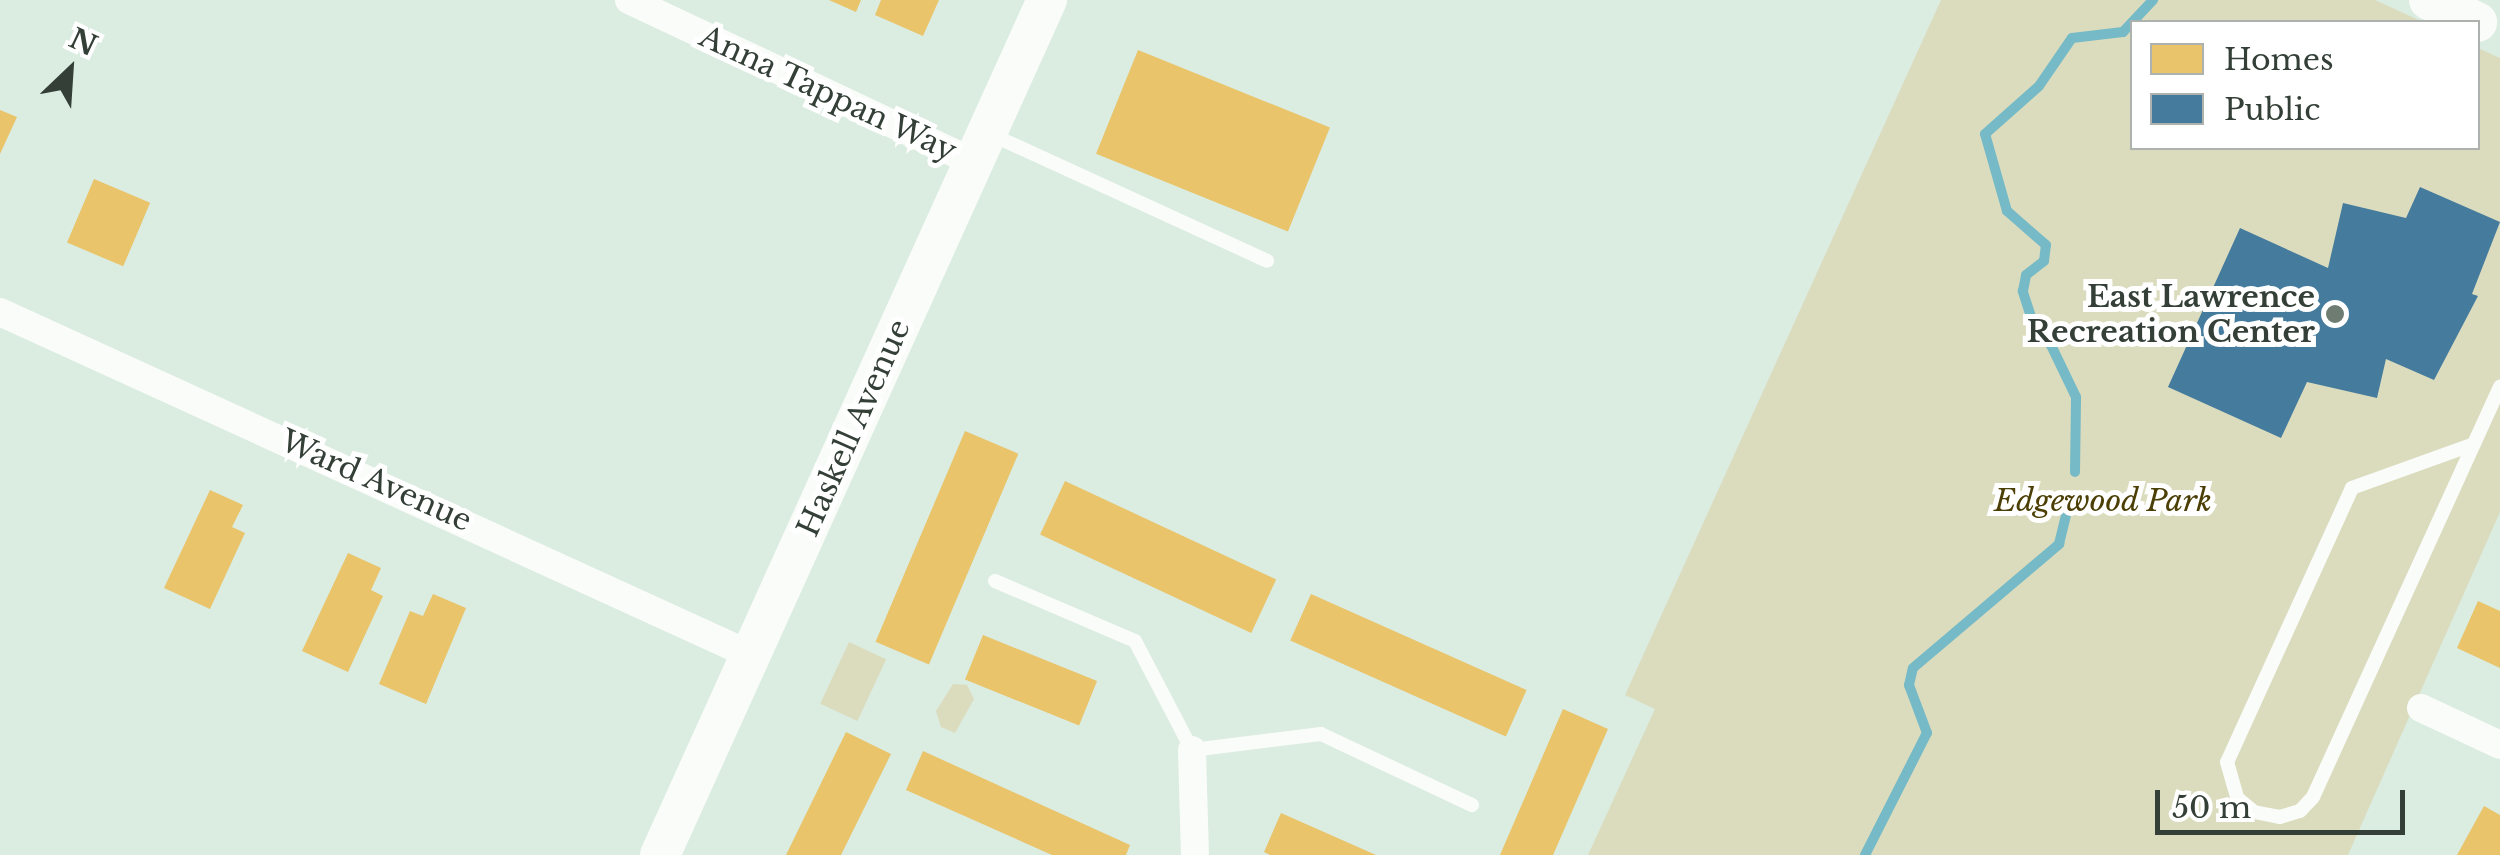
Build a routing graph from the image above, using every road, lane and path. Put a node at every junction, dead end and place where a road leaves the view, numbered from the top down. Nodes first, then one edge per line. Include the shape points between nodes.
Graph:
1 (629, 0) edge
2 (1047, 0) edge
3 (2429, 0) edge
4 (2473, 20) edge
5 (981, 148) junction
6 (1266, 260) dead end
7 (0, 312) edge
8 (2500, 387) edge
9 (2474, 444) junction
10 (996, 580) dead end
11 (751, 655) junction
12 (2421, 708) dead end
13 (2500, 745) edge
14 (1192, 750) junction
15 (1472, 805) dead end
16 (660, 855) edge
17 (1195, 855) edge

1 - 5 street, Anna Tappan Way
2 - 5 main road, Haskell Avenue
3 - 4 main road
5 - 6 lane
5 - 11 main road, Haskell Avenue
7 - 11 street, Ward Avenue
8 - 9 lane
9 - 9 lane via 2313,798 2280,817 2254,812 2237,798 2228,762 2352,488
10 - 14 lane via 1135,642
11 - 16 main road, Haskell Avenue
12 - 13 street
14 - 15 lane via 1321,734
14 - 17 street

